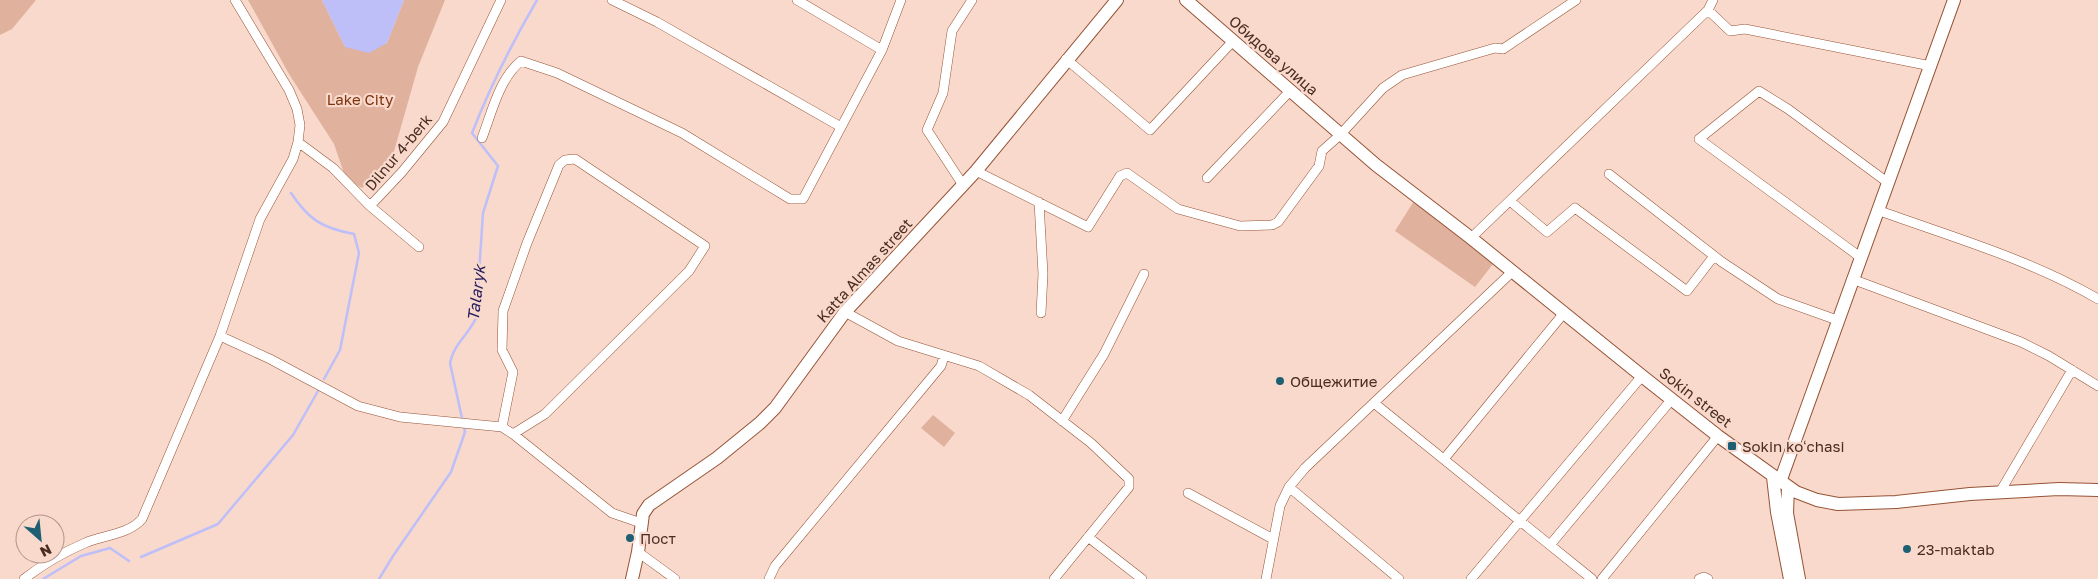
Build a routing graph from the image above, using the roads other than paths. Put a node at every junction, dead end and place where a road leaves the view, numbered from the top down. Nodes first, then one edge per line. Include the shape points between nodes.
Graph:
1 (235, 0) edge
2 (501, 0) edge
3 (612, 0) edge
4 (796, 0) edge
5 (901, 0) edge
6 (972, 0) edge
7 (1117, 0) edge
8 (1186, 0) edge
9 (1576, 0) edge
10 (1714, 0) edge
11 (1954, 0) edge
12 (1708, 10) junction
13 (1233, 41) junction
14 (882, 50) junction
15 (1066, 59) junction
16 (1931, 66) junction
17 (1291, 90) junction
18 (841, 127) junction
19 (1340, 135) junction
20 (482, 138) dead end
21 (298, 142) junction
22 (976, 171) junction
23 (1609, 174) dead end
24 (1207, 178) dead end
25 (1887, 182) junction
26 (963, 185) junction
27 (1510, 201) junction
28 (1039, 202) junction
29 (370, 206) junction
30 (1877, 210) junction
31 (1471, 238) junction
32 (419, 248) dead end
33 (1714, 256) junction
34 (1860, 257) junction
35 (1512, 272) junction
36 (1144, 274) dead end
37 (1852, 280) junction
38 (2098, 299) edge
39 (845, 312) junction
40 (1041, 312) dead end
41 (1564, 313) junction
42 (1837, 320) junction
43 (220, 336) junction
44 (944, 356) junction
45 (2072, 370) junction
46 (1642, 376) junction
47 (2098, 386) edge
48 (1672, 399) junction
49 (1374, 403) junction
50 (1062, 421) junction
51 (502, 427) junction
52 (513, 434) junction
53 (1718, 436) junction
54 (1444, 459) junction
55 (1780, 482) junction
56 (1289, 487) junction
57 (2098, 490) edge
58 (2000, 492) junction
59 (1188, 493) dead end
60 (1520, 520) junction
61 (641, 524) junction
62 (1088, 538) junction
63 (1273, 540) junction
64 (1550, 545) junction
65 (638, 552) junction
66 (24, 579) edge
67 (632, 579) edge
68 (675, 579) edge
69 (769, 579) edge
70 (1054, 579) edge
71 (1142, 579) edge
72 (1266, 579) edge
73 (1400, 579) edge
74 (1471, 579) edge
75 (1592, 579) edge
76 (1602, 579) edge
77 (1699, 579) edge
78 (1708, 579) edge
79 (1790, 579) edge
80 (1799, 579) edge

1 - 21 street via 289,90 300,125
2 - 29 street, Dilnur 4-berk via 442,122
3 - 18 street via 657,22
4 - 14 street
5 - 14 street
6 - 26 street via 952,31 943,93 927,130
7 - 15 street, Katta Almas street
8 - 13 street, Обидова улица
9 - 19 street via 1503,49 1495,48 1402,75 1383,88
10 - 12 street
11 - 16 street
12 - 16 street via 1730,31 1746,29
12 - 27 street
13 - 15 street via 1150,130
13 - 17 street, Обидова улица
14 - 18 street
15 - 22 street, Katta Almas street
16 - 25 street
17 - 19 street, Обидова улица
17 - 24 street
18 - 20 street via 804,199 790,199 682,133 557,73 521,60 504,81
19 - 28 street via 1322,151 1319,166 1278,222 1272,225 1240,226 1178,209 1127,173 1120,176 1088,227
19 - 31 street, Sokin street
21 - 29 street, Dilnur 4-berk via 333,168
21 - 43 street via 293,159 260,219
22 - 26 street, Katta Almas street
22 - 28 street
23 - 33 street
25 - 30 street
25 - 34 street via 1759,91 1699,139
26 - 39 street, Katta Almas street
27 - 31 street
27 - 33 street via 1547,232 1575,208 1687,291
28 - 40 street via 1043,274
29 - 32 street
30 - 34 street
30 - 38 street via 2033,266
31 - 35 street, Sokin street
33 - 42 street via 1778,299
34 - 37 street
35 - 41 street, Sokin street
35 - 49 street
36 - 50 street via 1104,354
37 - 42 street
37 - 45 street via 2021,342
39 - 44 street via 898,341
39 - 61 street, Katta Almas street via 776,408 710,463 649,505
41 - 46 street, Sokin street
41 - 54 street
42 - 55 street
43 - 51 street via 358,406 400,417
43 - 66 street via 142,519 128,530 84,543
44 - 50 street via 979,366 1029,396
44 - 69 street via 941,366 775,566
45 - 47 street
45 - 58 street
46 - 48 street, Sokin street
46 - 60 street
48 - 53 street, Sokin street
48 - 64 street
49 - 54 street
49 - 56 street
50 - 62 street via 1091,443 1128,479 1129,487
51 - 52 street
51 - 52 street via 513,372 502,350 503,311 559,165 565,160 575,159 705,246 689,271 545,414
52 - 61 street via 612,512
53 - 55 street, Sokin street
53 - 76 street
54 - 60 street
55 - 58 street, Sokin street via 1817,500 1838,504
55 - 79 street via 1777,512
55 - 80 street
56 - 63 street via 1280,506
56 - 73 street
57 - 58 street, Sokin street via 2073,488
59 - 63 street
60 - 64 street
60 - 74 street
61 - 65 street, Katta Almas street
62 - 70 street
62 - 71 street
63 - 72 street
64 - 75 street
65 - 67 street, Katta Almas street
65 - 68 street
77 - 78 street

